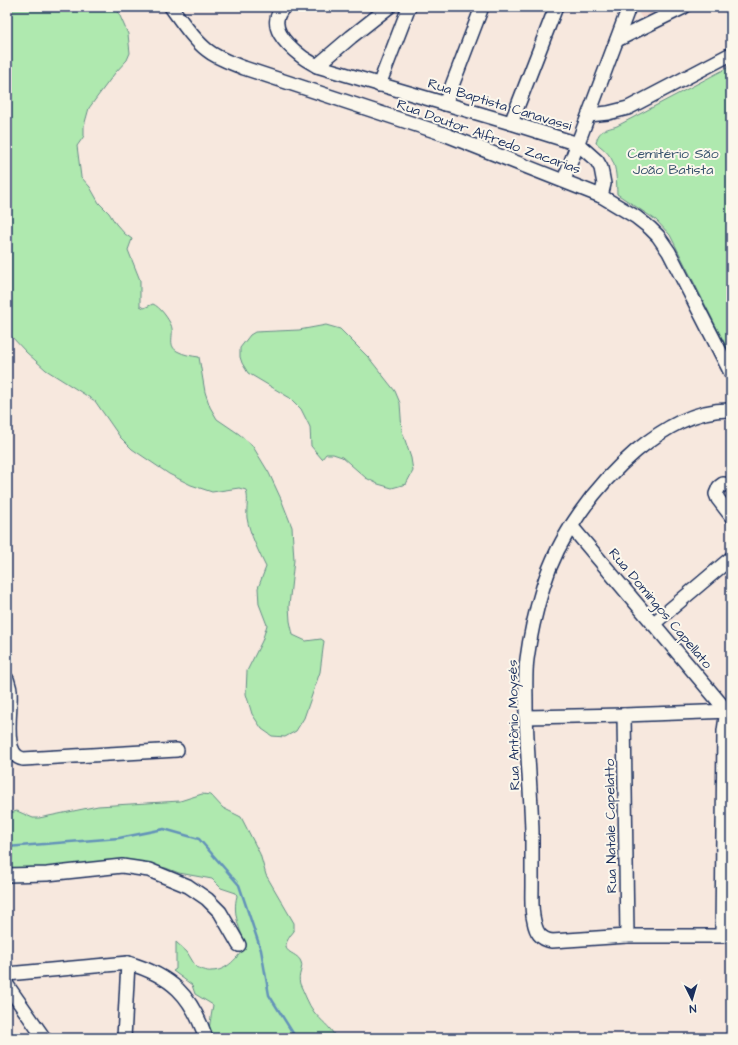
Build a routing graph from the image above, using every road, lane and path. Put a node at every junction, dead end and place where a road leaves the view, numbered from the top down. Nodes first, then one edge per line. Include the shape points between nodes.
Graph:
1 (171, 7) edge
2 (284, 7) edge
3 (389, 7) edge
4 (409, 7) edge
5 (482, 7) edge
6 (556, 7) edge
7 (629, 7) edge
8 (684, 7) edge
9 (617, 40) junction
10 (731, 54) edge
11 (317, 66) junction
12 (379, 85) junction
13 (445, 104) junction
14 (589, 115) junction
15 (511, 123) junction
16 (578, 144) junction
17 (564, 180) junction
18 (601, 196) junction
19 (731, 373) edge
20 (731, 410) edge
21 (731, 485) edge
22 (731, 516) edge
23 (571, 526) junction
24 (731, 558) edge
25 (653, 624) junction
26 (7, 679) edge
27 (730, 711) edge
28 (624, 715) junction
29 (526, 717) junction
30 (177, 750) dead end
31 (7, 875) edge
32 (627, 936) junction
33 (726, 936) edge
34 (240, 945) dead end
35 (128, 963) junction
36 (7, 974) edge
37 (7, 985) edge
38 (44, 1038) edge
39 (124, 1038) edge
40 (206, 1038) edge

1 - 17 street, Rua Doutor Alfredo Zacarias via 196,39 220,58 444,134
2 - 11 street, Rua Baptista Canavassi via 277,18 278,32 302,57
3 - 11 street
4 - 12 street
5 - 13 street
6 - 15 street
7 - 9 street, Rua Baptista Canavassi
8 - 9 street
9 - 14 street, Rua Baptista Canavassi
10 - 14 street via 628,108
11 - 12 street, Rua Baptista Canavassi
12 - 13 street, Rua Baptista Canavassi
13 - 15 street, Rua Baptista Canavassi
14 - 16 street, Rua Baptista Canavassi
15 - 16 street, Rua Baptista Canavassi
16 - 17 street
16 - 18 street via 601,168 604,184
17 - 18 street, Rua Doutor Alfredo Zacarias
18 - 19 street, Rua Doutor Alfredo Zacarias via 636,217 658,236 669,252
20 - 23 street, Rua Antônio Moysés via 689,417 646,442 594,494
21 - 22 street via 723,484 716,494
23 - 25 street, Rua Domingos Capellato
23 - 29 street, Rua Antônio Moysés via 556,554 537,606 527,660
24 - 25 street
25 - 27 street, Rua Domingos Capellato via 709,691
26 - 30 street via 10,690 10,743 13,754 18,758
27 - 28 street
27 - 33 street via 724,731
28 - 29 street
28 - 32 street, Rua Natale Capelatto
29 - 32 street, Rua Antônio Moysés via 532,832 532,906 537,932 546,940
31 - 34 street via 47,874 122,866 149,870 188,886 207,899 220,912
32 - 33 street
35 - 36 street
35 - 39 street
35 - 40 street via 152,971 172,983 193,1009
37 - 38 street

